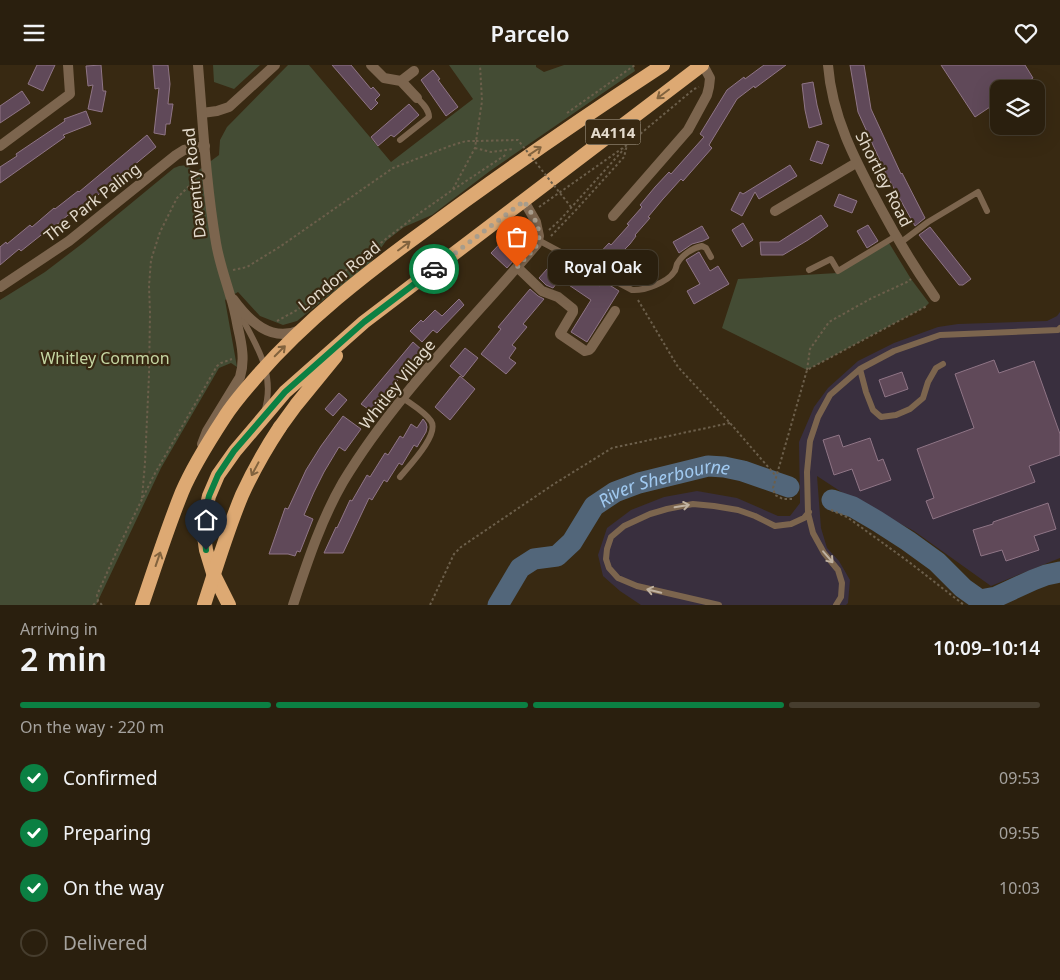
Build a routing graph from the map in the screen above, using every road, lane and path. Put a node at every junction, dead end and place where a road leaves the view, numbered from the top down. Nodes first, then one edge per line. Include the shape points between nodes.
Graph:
1 (68, 65) edge
2 (198, 65) edge
3 (274, 65) edge
4 (370, 65) edge
5 (480, 65) edge
6 (635, 65) edge
7 (663, 65) edge
8 (703, 65) edge
9 (828, 65) edge
10 (414, 71) dead end
11 (401, 81) junction
12 (710, 82) junction
13 (417, 98) joint
14 (202, 113) junction
15 (563, 115) dead end
16 (400, 140) dead end
17 (476, 141) junction
18 (627, 145) junction
19 (0, 146) edge
20 (204, 146) junction
21 (475, 148) junction
22 (856, 163) junction
23 (207, 172) junction
24 (451, 191) junction
25 (527, 207) junction
26 (571, 207) junction
27 (775, 211) dead end
28 (987, 211) dead end
29 (613, 215) dead end
30 (560, 219) dead end
31 (898, 239) junction
32 (541, 241) junction
33 (712, 257) dead end
34 (517, 267) junction
35 (809, 270) dead end
36 (223, 272) junction
37 (919, 273) junction
38 (0, 287) edge
39 (636, 290) junction
40 (231, 297) junction
41 (935, 297) joint
42 (615, 311) dead end
43 (364, 322) junction
44 (304, 328) junction
45 (1060, 328) edge
46 (268, 331) junction
47 (243, 356) junction
48 (943, 364) dead end
49 (265, 367) junction
50 (860, 369) junction
51 (807, 370) junction
52 (403, 398) junction
53 (730, 423) junction
54 (252, 430) junction
55 (776, 476) junction
56 (400, 477) dead end
57 (182, 491) junction
58 (792, 499) dead end
59 (141, 500) junction
60 (831, 510) dead end
61 (809, 512) junction
62 (98, 601) junction
63 (93, 605) edge
64 (102, 605) edge
65 (142, 605) edge
66 (204, 605) edge
67 (229, 605) edge
68 (293, 605) edge
69 (430, 605) edge
70 (719, 605) edge
71 (836, 605) edge
72 (964, 605) edge

1 - 19 street via 70,94
2 - 14 street, Daventry Road
3 - 14 street via 229,107
4 - 11 street via 384,78
5 - 17 path via 482,101
6 - 15 path
44 -> 7 highway, London Road / A4114 via 377,265 497,177
8 - 12 street
8 -> 25 highway, A4114 via 617,129
9 - 22 street, Shortley Road via 837,115
10 - 11 street
11 - 13 street
12 - 18 path via 694,89
12 - 29 street via 707,95 688,130
13 - 16 lane via 429,117
14 - 20 street, Daventry Road
17 - 21 path
17 - 26 path, bridge via 518,140
17 - 36 path via 450,146 393,168 247,267
18 - 25 path
18 - 26 path
18 - 32 path via 624,157 576,210
20 - 23 street, Daventry Road
20 - 38 street, The Park Paling via 176,155 68,241
21 - 24 path
21 - 24 path via 491,152 514,149
22 - 27 street
22 - 31 street, Shortley Road
23 - 36 street, Daventry Road via 208,197
23 - 59 path via 177,198 160,232 151,260 150,375
24 - 46 path
25 - 32 street via 536,222
25 - 43 highway, A4114
26 - 30 path
28 - 31 lane via 978,192
31 - 35 lane via 838,271 831,259
31 - 37 street, Shortley Road
32 - 34 street, Whitley Village
32 - 39 lane
33 - 39 lane via 706,248 697,247 681,258 668,279
34 - 42 street via 542,291 558,297 573,309 560,334 585,351 591,348
34 - 52 street, Whitley Village
36 - 40 street, Daventry Road
37 - 41 street, Shortley Road
37 - 51 path via 829,322 810,349
39 - 53 path via 638,300 678,367
40 - 46 street, Daventry Road via 249,319
40 - 47 street, Daventry Road
40 - 49 lane
41 - 51 path via 925,307
43 - 54 highway, A4114 via 285,392
43 -> 66 highway, A4114, bridge via 296,405 262,456 223,544
44 - 46 street via 287,333
49 -> 44 highway, London Road / A4114
45 - 50 lane via 940,335 894,351
47 - 57 street, Daventry Road via 240,377 207,431
47 - 59 path via 217,366
48 - 50 lane via 936,368 923,398 910,409 881,417 873,410
49 - 54 lane via 266,400 261,418
49 - 57 highway, London Road / A4114 via 224,418
50 - 61 lane via 830,395 818,417 810,441 807,472
51 - 55 path
52 - 56 lane via 431,421 433,431
52 - 68 street, Whitley Village via 342,484 317,539
53 - 55 path
53 - 69 path via 612,448 461,547 454,554
54 - 67 highway, A4114 via 218,475 204,517 209,562
55 - 58 path via 775,495
65 -> 57 highway, London Road / A4114
59 - 62 path via 97,595
60 - 72 path via 847,517
70 -> 61 lane via 637,586 618,578 606,559 611,537 624,526 650,514 693,504 738,510 775,526 791,524
61 -> 71 lane via 818,544 838,570 842,583 841,597
62 - 63 path
62 - 64 path

